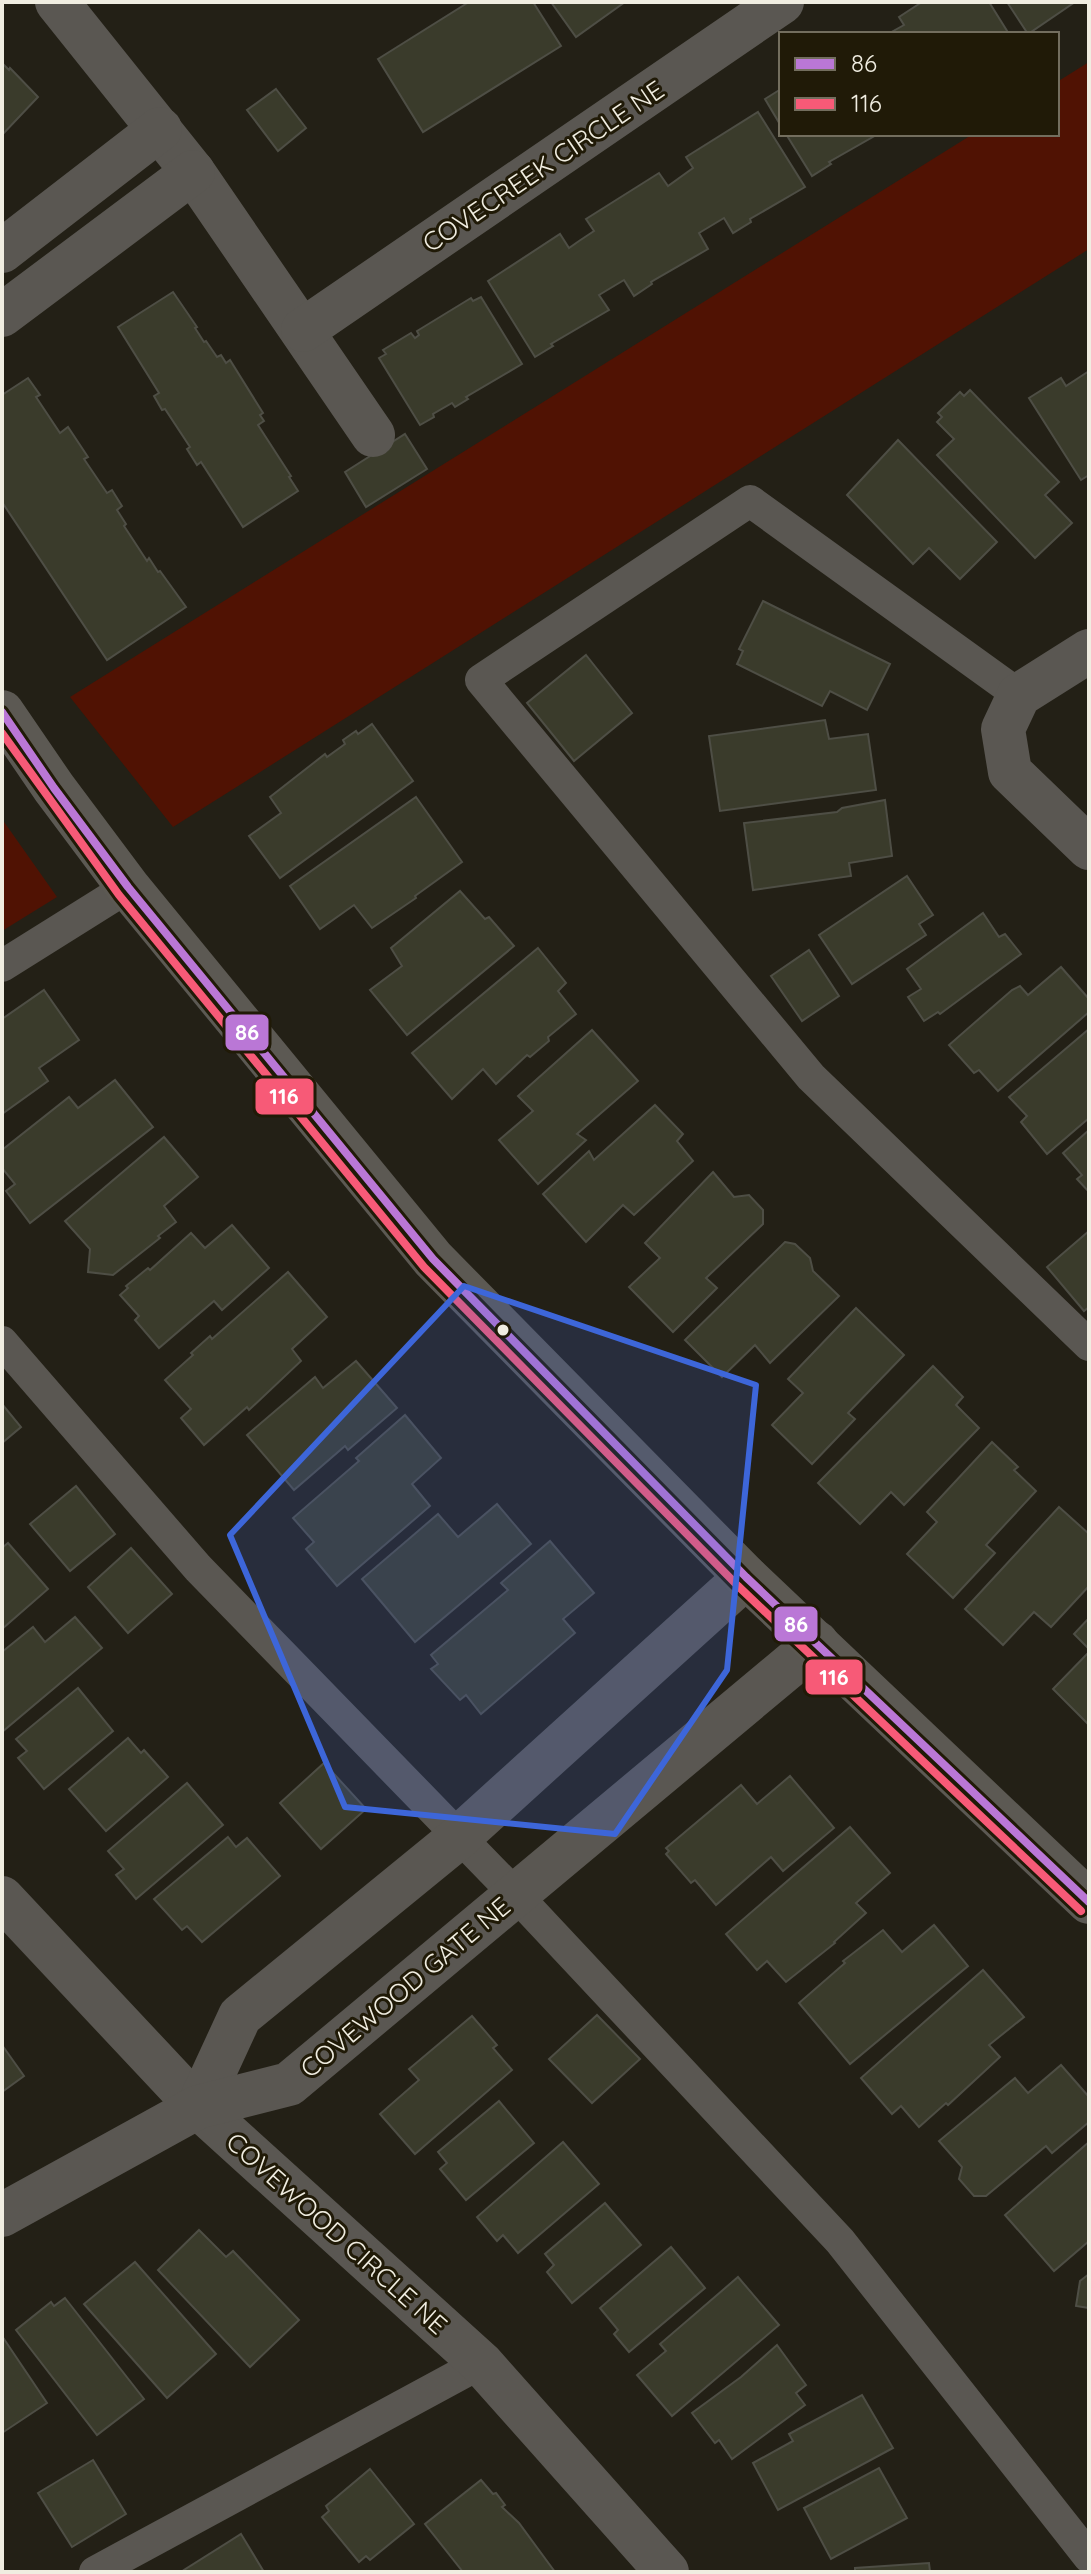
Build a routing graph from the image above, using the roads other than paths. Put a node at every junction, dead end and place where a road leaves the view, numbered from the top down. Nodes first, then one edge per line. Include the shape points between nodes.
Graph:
1 (57, 2) edge
2 (782, 2) edge
3 (160, 129) junction
4 (193, 172) junction
5 (2, 251) edge
6 (2, 315) edge
7 (303, 330) junction
8 (373, 435) dead end
9 (1089, 651) edge
10 (1019, 695) junction
11 (2, 712) edge
12 (1089, 848) edge
13 (128, 887) junction
14 (2, 966) edge
15 (2, 1342) edge
16 (1089, 1345) edge
17 (746, 1577) junction
18 (817, 1643) junction
19 (458, 1838) junction
20 (515, 1894) junction
21 (2, 1898) edge
22 (1089, 1902) edge
23 (198, 2107) junction
24 (2, 2215) edge
25 (481, 2363) junction
26 (1089, 2557) edge
27 (95, 2572) edge
28 (667, 2572) edge

1 - 3 street
2 - 7 street, COVECREEK CIRCLE NE
3 - 4 street
3 - 5 street
4 - 6 street
4 - 7 street
7 - 8 street
9 - 10 street
10 - 12 street via 1003,729 1010,772
10 - 16 lane via 750,501 481,680 811,1077
11 - 13 street
13 - 14 lane
13 - 17 street via 433,1259
15 - 19 lane via 198,1568
17 - 18 street
17 - 19 street
18 - 20 street, COVEWOOD GATE NE
18 - 22 street
19 - 20 lane
19 - 23 street via 240,2016
20 - 23 street, COVEWOOD GATE NE via 289,2084
20 - 26 lane via 840,2241
21 - 23 street, COVEWOOD CIRCLE NE
23 - 24 street, COVEWOOD GATE NE
23 - 25 street, COVEWOOD CIRCLE NE
25 - 27 lane
25 - 28 street, COVEWOOD CIRCLE NE

